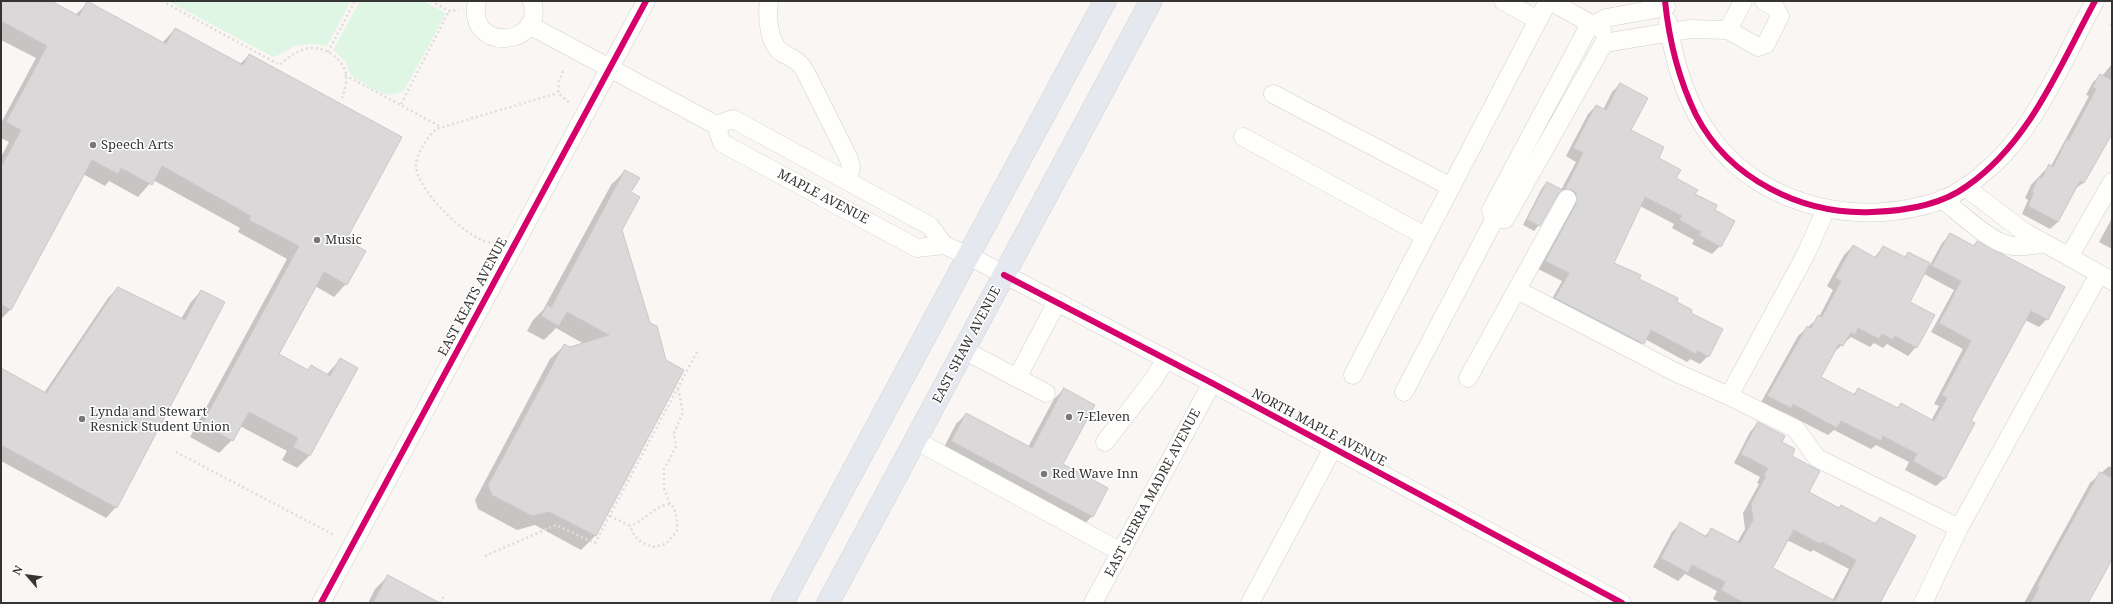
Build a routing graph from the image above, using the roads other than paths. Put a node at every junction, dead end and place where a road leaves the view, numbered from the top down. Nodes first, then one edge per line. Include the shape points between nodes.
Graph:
1 (477, 1) edge
2 (532, 1) edge
3 (646, 1) edge
4 (1105, 1) edge
5 (1151, 1) edge
6 (1503, 1) edge
7 (1549, 1) edge
8 (1743, 1) edge
9 (1764, 1) edge
10 (2095, 1) edge
11 (1666, 4) edge
12 (769, 6) edge
13 (1538, 20) junction
14 (529, 25) junction
15 (1593, 25) junction
16 (1728, 30) junction
17 (1670, 32) junction
18 (1618, 40) junction
19 (610, 67) junction
20 (1273, 94) dead end
21 (716, 125) junction
22 (1243, 138) dead end
23 (848, 180) junction
24 (2112, 182) edge
25 (1451, 187) junction
26 (1965, 187) junction
27 (1567, 199) dead end
28 (1942, 199) junction
29 (1826, 209) junction
30 (1494, 220) junction
31 (1426, 236) junction
32 (2045, 243) junction
33 (944, 245) junction
34 (969, 256) junction
35 (2069, 257) junction
36 (1004, 275) junction
37 (2105, 278) edge
38 (1517, 290) junction
39 (1057, 302) junction
40 (964, 350) junction
41 (1166, 359) junction
42 (1353, 375) dead end
43 (1017, 378) junction
44 (1468, 378) dead end
45 (1212, 383) junction
46 (1404, 392) dead end
47 (1046, 393) dead end
48 (1729, 396) junction
49 (915, 440) junction
50 (1105, 442) dead end
51 (1333, 448) junction
52 (1959, 528) junction
53 (1121, 552) junction
54 (321, 603) edge
55 (782, 603) edge
56 (828, 603) edge
57 (1093, 603) edge
58 (1250, 603) edge
59 (1622, 603) edge
60 (1923, 603) edge

1 - 14 street via 476,18 487,34 505,39 515,37
2 - 14 street via 533,16
3 - 19 street, EAST KEATS AVENUE
4 - 34 main road
5 - 36 main road, EAST SHAW AVENUE
6 - 13 street
7 - 13 street
7 - 15 street
8 - 16 street
9 - 16 street via 1775,6 1780,16 1766,44 1758,47
10 - 26 street via 2026,126 2006,152
11 - 15 street via 1606,18
11 - 17 street
12 - 23 street via 768,21 777,47 801,64 849,160
13 - 25 street
14 - 19 street
15 - 18 street
15 - 30 street via 1588,28 1491,210
16 - 17 street via 1690,29
17 - 18 street
17 - 29 street via 1681,79 1697,116 1713,141 1735,164 1758,182 1778,194
18 - 30 street via 1604,43 1505,219
19 - 21 street
19 - 54 street, EAST KEATS AVENUE
20 - 25 street
21 - 23 street, MAPLE AVENUE via 733,119
21 - 33 street, MAPLE AVENUE via 722,143 917,248
22 - 31 street
23 - 33 street, MAPLE AVENUE via 930,226
24 - 35 street
25 - 31 street
26 - 28 street
26 - 32 street via 2008,221
27 - 38 street
28 - 29 street via 1896,211 1860,212
28 - 32 street via 2001,243 2016,246
29 - 48 street via 1806,254
30 - 46 street
31 - 42 street
32 - 35 street
33 - 34 street, MAPLE AVENUE
34 - 36 street, NORTH MAPLE AVENUE
34 - 55 main road
35 - 37 street
36 - 39 street, NORTH MAPLE AVENUE
36 - 40 main road, EAST SHAW AVENUE
37 - 52 street
38 - 44 street
38 - 48 street via 1677,373
39 - 41 street, NORTH MAPLE AVENUE
39 - 43 street
40 - 43 street
40 - 49 main road, EAST SHAW AVENUE
41 - 45 street, NORTH MAPLE AVENUE
41 - 50 street
43 - 47 street
45 - 51 street, NORTH MAPLE AVENUE
45 - 53 street, EAST SIERRA MADRE AVENUE
48 - 52 street via 1796,429 1817,458
49 - 53 street
49 - 56 main road, EAST SHAW AVENUE
51 - 58 street
51 - 59 street, NORTH MAPLE AVENUE
52 - 60 street
53 - 57 street, EAST SIERRA MADRE AVENUE

